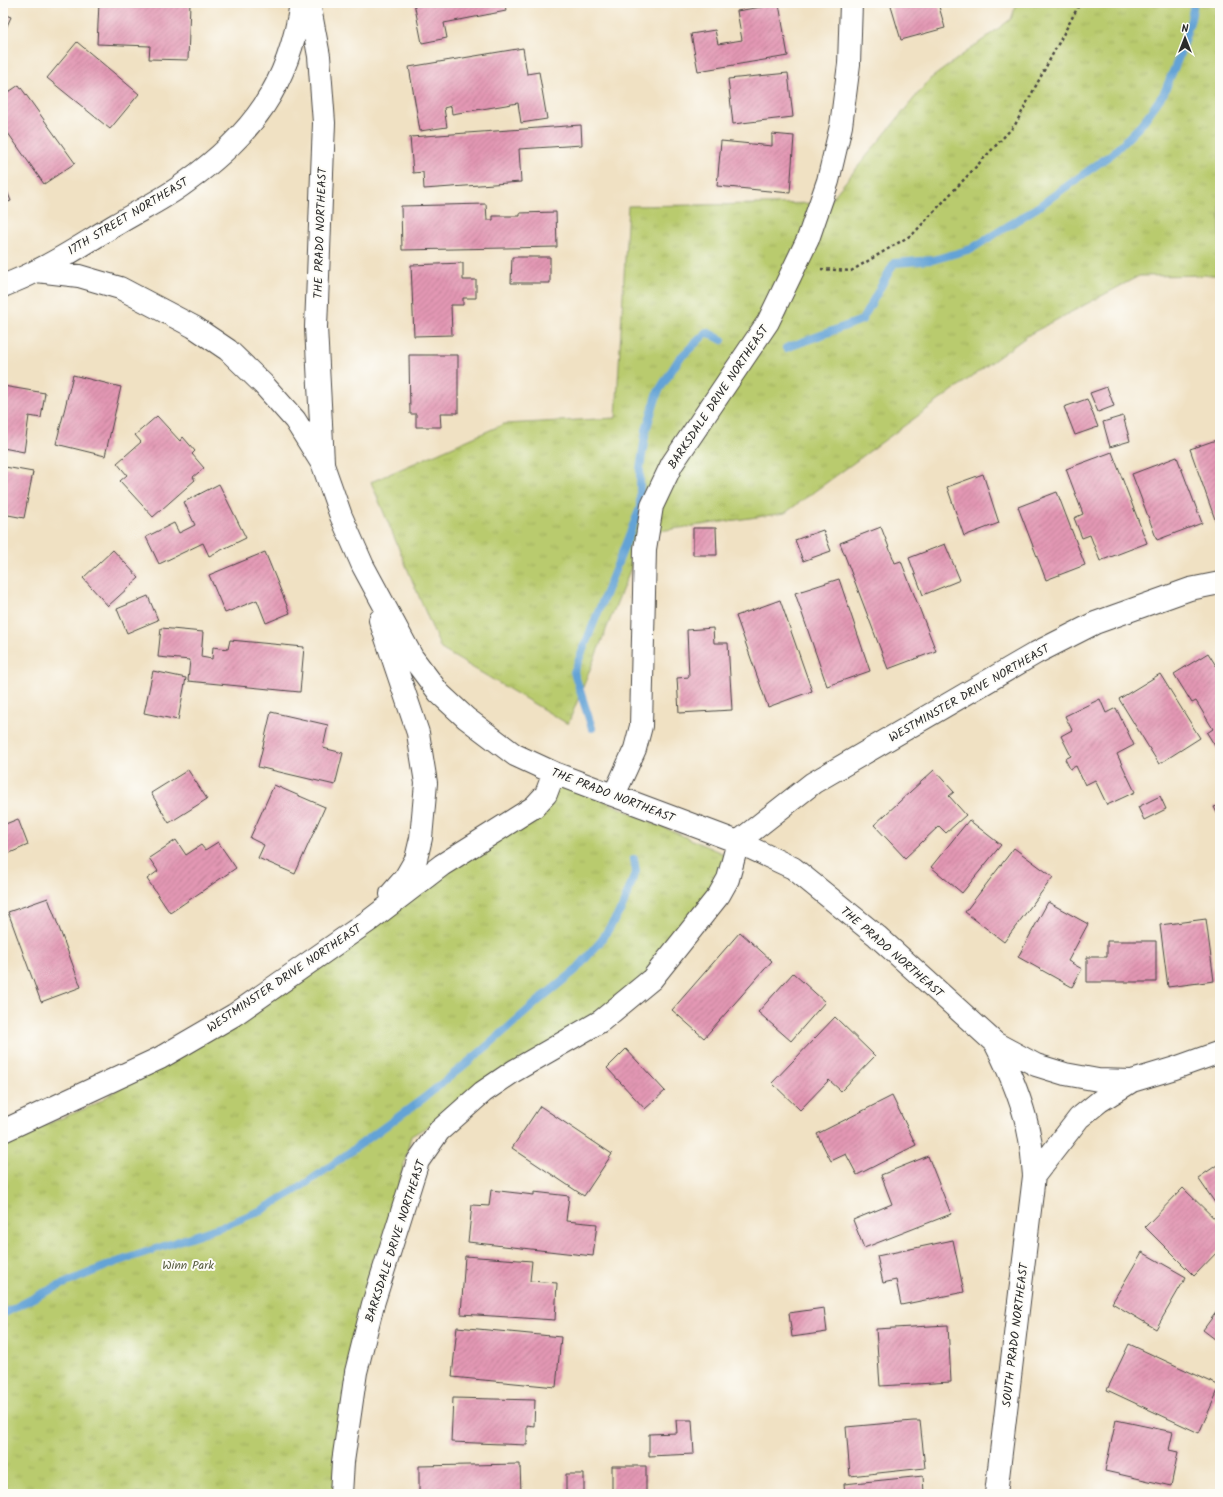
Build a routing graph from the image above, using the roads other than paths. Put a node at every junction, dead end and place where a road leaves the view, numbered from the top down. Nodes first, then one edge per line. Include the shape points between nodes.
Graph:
1 (301, 3) edge
2 (309, 3) edge
3 (851, 3) edge
4 (37, 271) junction
5 (3, 286) edge
6 (323, 465) junction
7 (362, 566) junction
8 (1220, 583) edge
9 (554, 773) junction
10 (614, 795) junction
11 (738, 842) junction
12 (370, 920) junction
13 (995, 1043) junction
14 (1220, 1052) edge
15 (1132, 1081) junction
16 (3, 1131) edge
17 (1034, 1176) junction
18 (341, 1494) edge
19 (996, 1494) edge

1 - 4 street, 17TH STREET NORTHEAST via 290,55 277,84 257,117 231,146 185,184
2 - 6 street, THE PRADO NORTHEAST via 319,56 324,124 316,327
3 - 10 street, BARKSDALE DRIVE NORTHEAST via 849,64 841,126 828,181 808,239 768,322 672,464 652,506 645,549 641,726 635,749
4 - 5 street, 17TH STREET NORTHEAST
4 - 6 street, THE PRADO NORTHEAST via 79,276 120,288 194,327 228,350 295,420
6 - 7 street, THE PRADO NORTHEAST
7 - 9 street, THE PRADO NORTHEAST via 412,657 439,693 466,718 515,755
7 - 12 street, WESTMINSTER DRIVE NORTHEAST via 418,733 426,783 421,838 416,859 405,878
8 - 11 street, WESTMINSTER DRIVE NORTHEAST via 1190,590 1095,623 1036,653 813,783
9 - 10 street, THE PRADO NORTHEAST
9 - 12 street, WESTMINSTER DRIVE NORTHEAST via 546,794 534,807 442,865
10 - 11 street, THE PRADO NORTHEAST
11 - 13 street, THE PRADO NORTHEAST via 799,872 877,936
11 - 18 street, BARKSDALE DRIVE NORTHEAST via 728,879 719,895 652,978 601,1021 514,1071 483,1092 439,1131 418,1161 373,1304 356,1372
12 - 16 street, WESTMINSTER DRIVE NORTHEAST via 234,1015 160,1058
13 - 15 street, THE PRADO NORTHEAST via 1036,1065 1065,1074 1098,1080
13 - 17 street, THE PRADO NORTHEAST via 1022,1104
14 - 15 street, THE PRADO NORTHEAST
15 - 17 street, THE PRADO NORTHEAST via 1079,1118
17 - 19 street, SOUTH PRADO NORTHEAST

